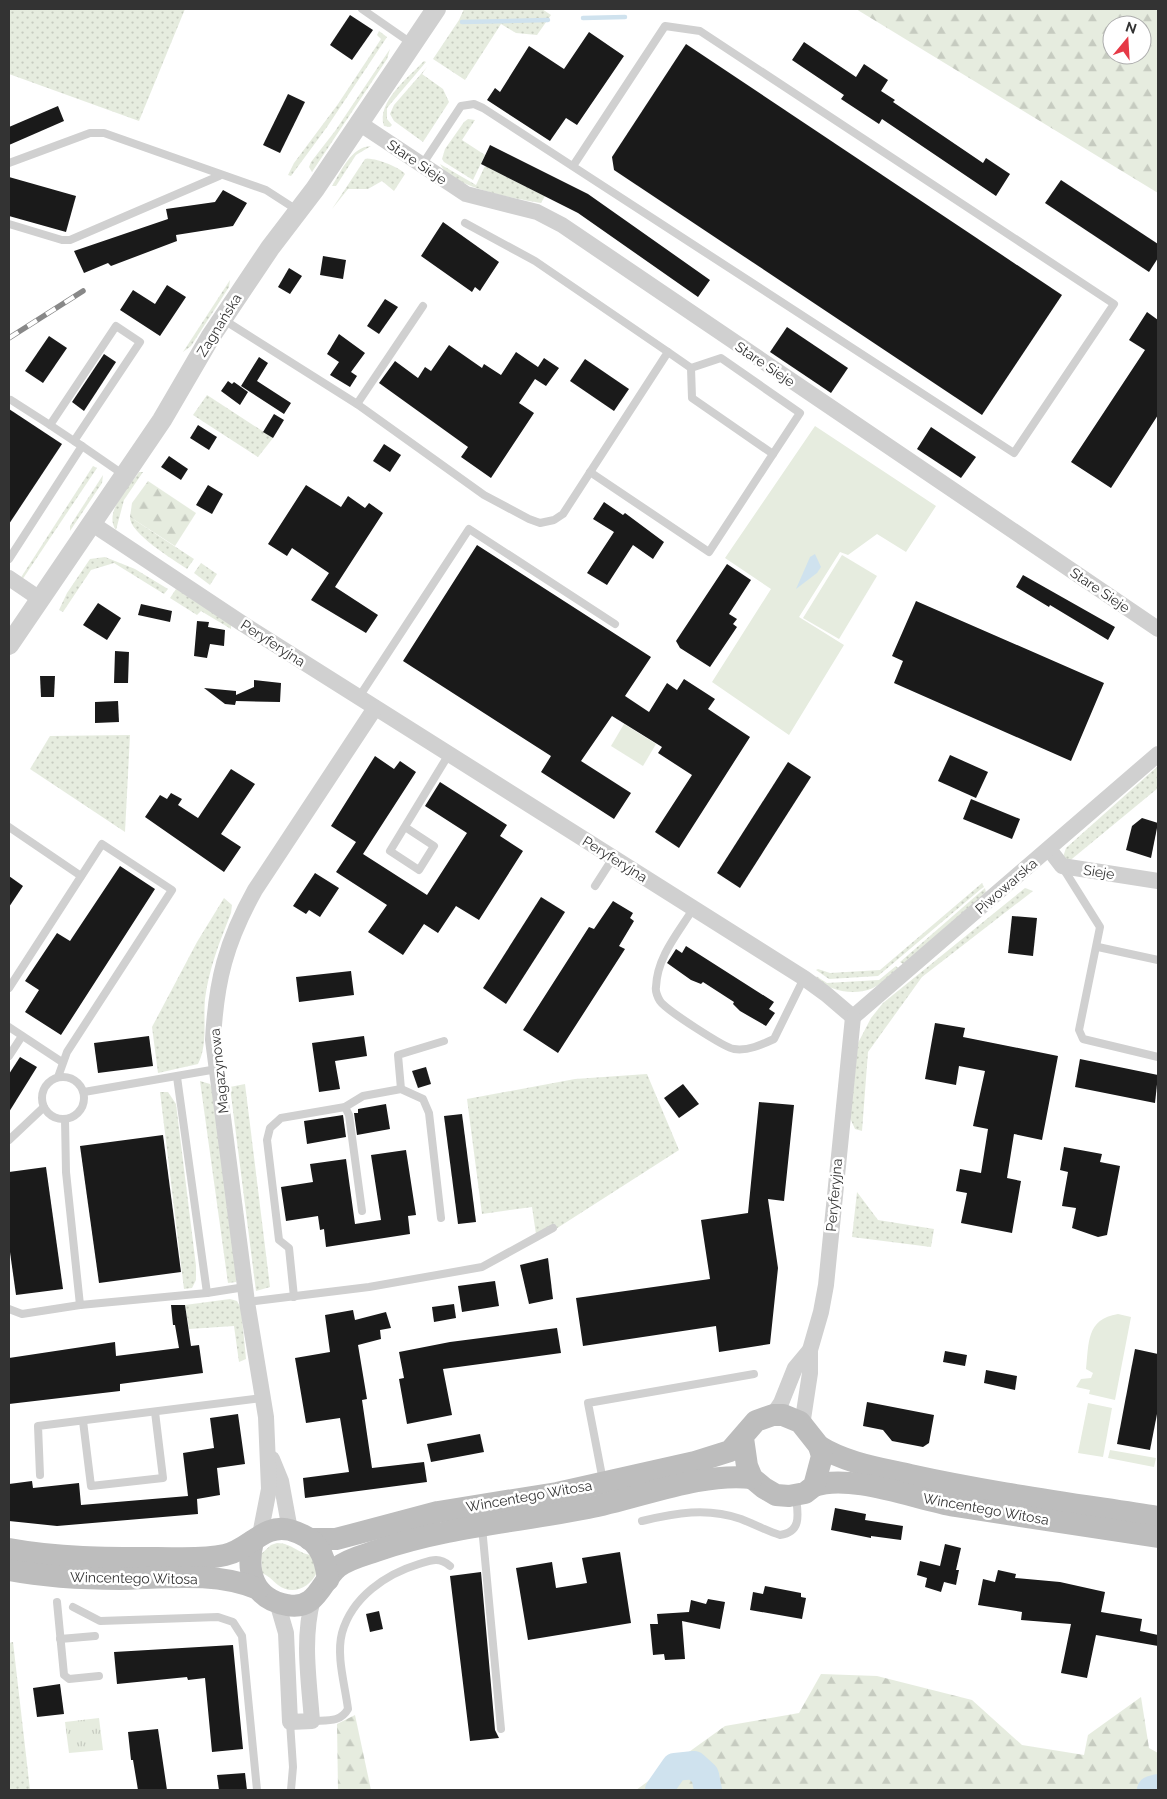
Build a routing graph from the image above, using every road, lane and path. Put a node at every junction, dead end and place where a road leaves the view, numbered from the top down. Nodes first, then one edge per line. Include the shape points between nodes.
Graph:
1 (362, 9) edge
2 (436, 9) edge
3 (412, 45) junction
4 (359, 123) junction
5 (9, 163) edge
6 (422, 165) junction
7 (573, 166) junction
8 (219, 176) junction
9 (298, 212) junction
10 (465, 223) dead end
11 (9, 224) edge
12 (423, 306) dead end
13 (222, 319) junction
14 (668, 352) junction
15 (691, 368) junction
16 (11, 400) dead end
17 (357, 404) junction
18 (50, 425) junction
19 (74, 441) junction
20 (82, 446) junction
21 (773, 454) junction
22 (590, 472) junction
23 (124, 475) junction
24 (91, 523) junction
25 (9, 559) edge
26 (9, 578) edge
27 (40, 599) junction
28 (615, 624) dead end
29 (1158, 629) edge
30 (9, 645) edge
31 (359, 697) junction
32 (375, 708) junction
33 (449, 754) junction
34 (1158, 754) edge
35 (9, 827) edge
36 (405, 827) junction
37 (1049, 849) junction
38 (613, 858) junction
39 (1062, 866) junction
40 (81, 876) junction
41 (1158, 882) edge
42 (595, 886) dead end
43 (693, 909) junction
44 (1098, 947) junction
45 (1158, 960) edge
46 (804, 978) junction
47 (9, 988) edge
48 (853, 1017) junction
49 (9, 1027) edge
50 (22, 1036) junction
51 (444, 1041) dead end
52 (9, 1056) edge
53 (1158, 1057) edge
54 (62, 1062) junction
55 (217, 1069) junction
56 (58, 1077) junction
57 (177, 1077) junction
58 (401, 1089) junction
59 (84, 1092) junction
60 (44, 1107) junction
61 (345, 1107) junction
62 (65, 1119) junction
63 (9, 1140) edge
64 (362, 1211) dead end
65 (441, 1218) dead end
66 (553, 1228) dead end
67 (207, 1293) junction
68 (246, 1294) junction
69 (294, 1296) junction
70 (80, 1305) junction
71 (9, 1309) edge
72 (810, 1350) junction
73 (754, 1374) dead end
74 (262, 1398) junction
75 (155, 1412) junction
76 (773, 1415) junction
77 (83, 1421) junction
78 (805, 1426) junction
79 (743, 1438) junction
80 (267, 1446) junction
81 (819, 1446) junction
82 (40, 1476) dead end
83 (752, 1478) junction
84 (603, 1483) junction
85 (805, 1491) junction
86 (1158, 1517) edge
87 (642, 1521) dead end
88 (482, 1525) junction
89 (300, 1535) junction
90 (1158, 1537) edge
91 (257, 1538) junction
92 (9, 1549) edge
93 (450, 1566) dead end
94 (9, 1570) edge
95 (328, 1580) junction
96 (258, 1589) junction
97 (313, 1599) junction
98 (57, 1602) dead end
99 (277, 1602) junction
100 (73, 1607) dead end
101 (95, 1636) dead end
102 (60, 1639) junction
103 (99, 1676) dead end
104 (312, 1721) junction
105 (290, 1722) junction
106 (501, 1729) dead end
107 (257, 1790) edge
108 (291, 1790) edge

1 - 3 lane
2 - 3 street, Zagnańska
3 - 4 street, Zagnańska
4 - 6 street, Stare Sieje
4 - 9 street, Zagnańska
5 - 8 lane via 96,133
6 - 7 lane via 456,110 466,104 483,108
6 - 29 street, Stare Sieje via 466,194 536,212 562,225
7 - 7 lane via 1014,453 1114,304 700,31 665,26
8 - 9 lane via 266,190
8 - 11 lane via 70,240
9 - 13 street, Zagnańska
10 - 14 lane via 535,261
12 - 17 lane
13 - 17 lane
13 - 23 street, Zagnańska via 176,397
14 - 15 lane
14 - 22 lane
15 - 21 lane via 692,398
15 - 21 lane via 721,358 800,413
16 - 18 lane
17 - 22 lane via 484,494 540,523 563,514
18 - 19 lane
18 - 19 lane via 116,326 140,342
19 - 20 lane
20 - 23 lane
20 - 25 lane
21 - 22 lane via 709,552
23 - 24 street, Zagnańska
24 - 27 street, Zagnańska
24 - 31 street, Peryferyjna
26 - 27 street
27 - 30 street, Zagnańska
28 - 31 lane via 469,529
31 - 32 street, Peryferyjna
32 - 33 street, Peryferyjna
32 - 55 street, Magazynowa via 241,916 222,963 215,1002 213,1040
33 - 36 lane
33 - 38 street, Peryferyjna
34 - 37 street, Piwowarska
35 - 40 lane
36 - 36 lane via 390,851 419,870 434,846
37 - 39 street
37 - 48 street, Piwowarska
38 - 42 lane
38 - 43 street, Peryferyjna
39 - 41 street, Sieje
39 - 44 lane via 1100,927
40 - 47 lane
40 - 54 lane via 102,844 172,890
43 - 46 street, Peryferyjna
43 - 46 lane via 662,960 657,976 655,989 661,1002 673,1013 731,1049 748,1049 774,1039
44 - 45 lane
44 - 53 lane via 1079,1030 1083,1039
46 - 48 street, Peryferyjna
48 - 72 street, Peryferyjna via 826,1285
49 - 50 lane
50 - 52 lane
50 - 54 lane
51 - 58 lane via 398,1056
54 - 56 lane
55 - 57 lane
55 - 68 street, Magazynowa
56 - 59 lane via 77,1081
56 - 60 lane via 43,1090
57 - 59 lane
57 - 67 lane
58 - 61 lane via 363,1096
58 - 65 lane via 423,1098 429,1113
59 - 62 lane via 82,1107
60 - 62 lane via 51,1115
60 - 63 lane
61 - 64 lane via 349,1115
61 - 69 lane via 281,1118 268,1134 279,1240 289,1248
62 - 70 lane via 65,1164
66 - 69 lane via 482,1267 369,1287
67 - 68 lane
67 - 70 lane
68 - 69 lane
68 - 74 street, Magazynowa
70 - 71 lane via 22,1314
72 - 76 street, Peryferyjna via 795,1368
72 - 78 street, Peryferyjna via 810,1373 802,1419
73 - 84 lane via 588,1403
74 - 75 lane
74 - 80 street, Magazynowa
75 - 77 lane
75 - 77 lane via 163,1478 90,1486
76 - 78 main road via 794,1418
76 - 79 main road via 756,1421
77 - 82 lane via 38,1426
78 - 81 main road
79 - 83 main road
79 - 84 main road, Wincentego Witosa via 730,1451
80 - 89 street, Magazynowa
80 - 91 street, Magazynowa via 269,1494
81 - 85 main road via 822,1456
81 - 86 main road, Wincentego Witosa via 865,1464 952,1484
83 - 85 main road via 776,1494
83 - 88 main road, Wincentego Witosa via 720,1478 589,1508
84 - 89 main road, Wincentego Witosa via 438,1512 336,1539
85 - 87 lane via 798,1519 787,1534 715,1513 679,1513
85 - 90 main road, Wincentego Witosa via 832,1482 859,1484 953,1505
88 - 95 main road, Wincentego Witosa via 429,1535 362,1556 340,1565
88 - 106 lane
89 - 91 main road via 276,1530
89 - 95 main road via 318,1546 324,1557
91 - 92 main road, Wincentego Witosa via 235,1553 208,1558 70,1557
91 - 96 main road via 249,1566
93 - 104 lane via 436,1559 404,1569 385,1578 363,1598 346,1622 340,1646 348,1709 337,1720
94 - 96 main road, Wincentego Witosa via 78,1578 203,1578 240,1582
95 - 97 main road
96 - 99 main road
97 - 99 main road via 295,1605
97 - 104 street via 307,1640
98 - 102 lane
99 - 105 street via 286,1633
100 - 107 lane via 100,1621 218,1617 233,1622 242,1636
101 - 102 lane
102 - 103 lane via 66,1678
104 - 105 street
105 - 108 lane

